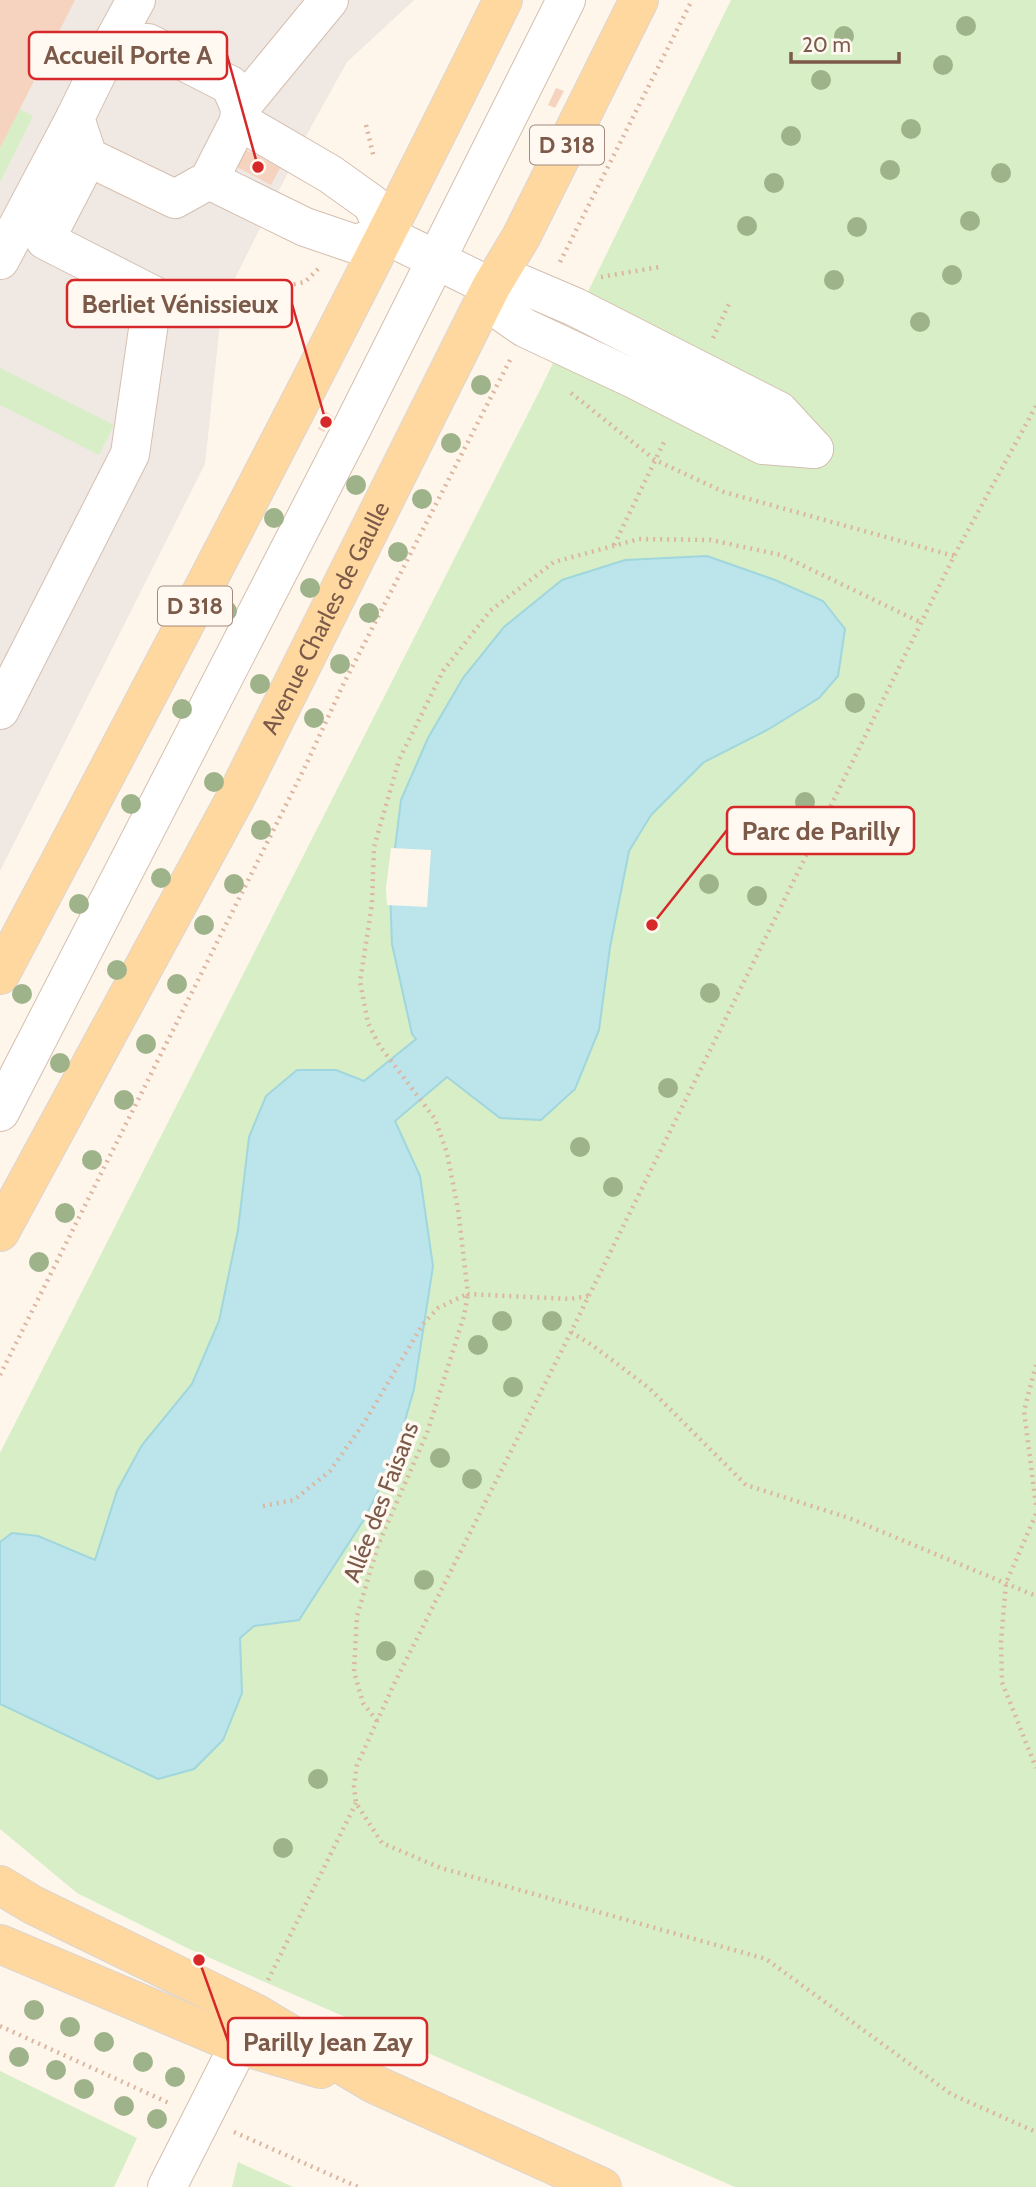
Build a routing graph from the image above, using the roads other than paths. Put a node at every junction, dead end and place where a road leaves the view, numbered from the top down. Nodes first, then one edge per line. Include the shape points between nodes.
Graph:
1 (136, 0) edge
2 (329, 0) edge
3 (503, 0) edge
4 (566, 0) edge
5 (639, 0) edge
6 (106, 55) junction
7 (240, 115) junction
8 (75, 118) junction
9 (88, 157) junction
10 (209, 180) junction
11 (386, 235) junction
12 (0, 260) edge
13 (437, 261) junction
14 (491, 287) junction
15 (814, 449) dead end
16 (0, 710) edge
17 (0, 975) edge
18 (0, 1112) edge
19 (0, 1232) edge
20 (0, 1873) edge
21 (0, 1885) edge
22 (33, 1905) junction
23 (0, 1944) edge
24 (247, 2029) junction
25 (167, 2187) edge
26 (602, 2187) edge

1 - 6 street
2 - 7 street
3 - 11 main road, D 318
4 - 13 street
5 - 14 main road, Avenue Charles de Gaulle / D 318 via 521,237
6 - 7 street via 132,43 148,43 230,85
6 - 8 street
7 - 10 street
7 - 11 street via 372,204
8 - 9 street
8 - 12 street
9 - 10 street via 175,198
9 - 16 street via 45,240 153,295 130,454
10 - 11 street via 305,228 355,244
11 - 13 street
11 - 17 main road, D 318
13 - 14 street
13 - 18 street
14 - 15 street via 502,312 763,445
14 - 19 main road, Avenue Charles de Gaulle / D 318 via 236,796
20 - 22 main road
21 - 22 main road
22 - 24 main road
23 - 24 main road
24 - 25 street
24 - 26 main road

